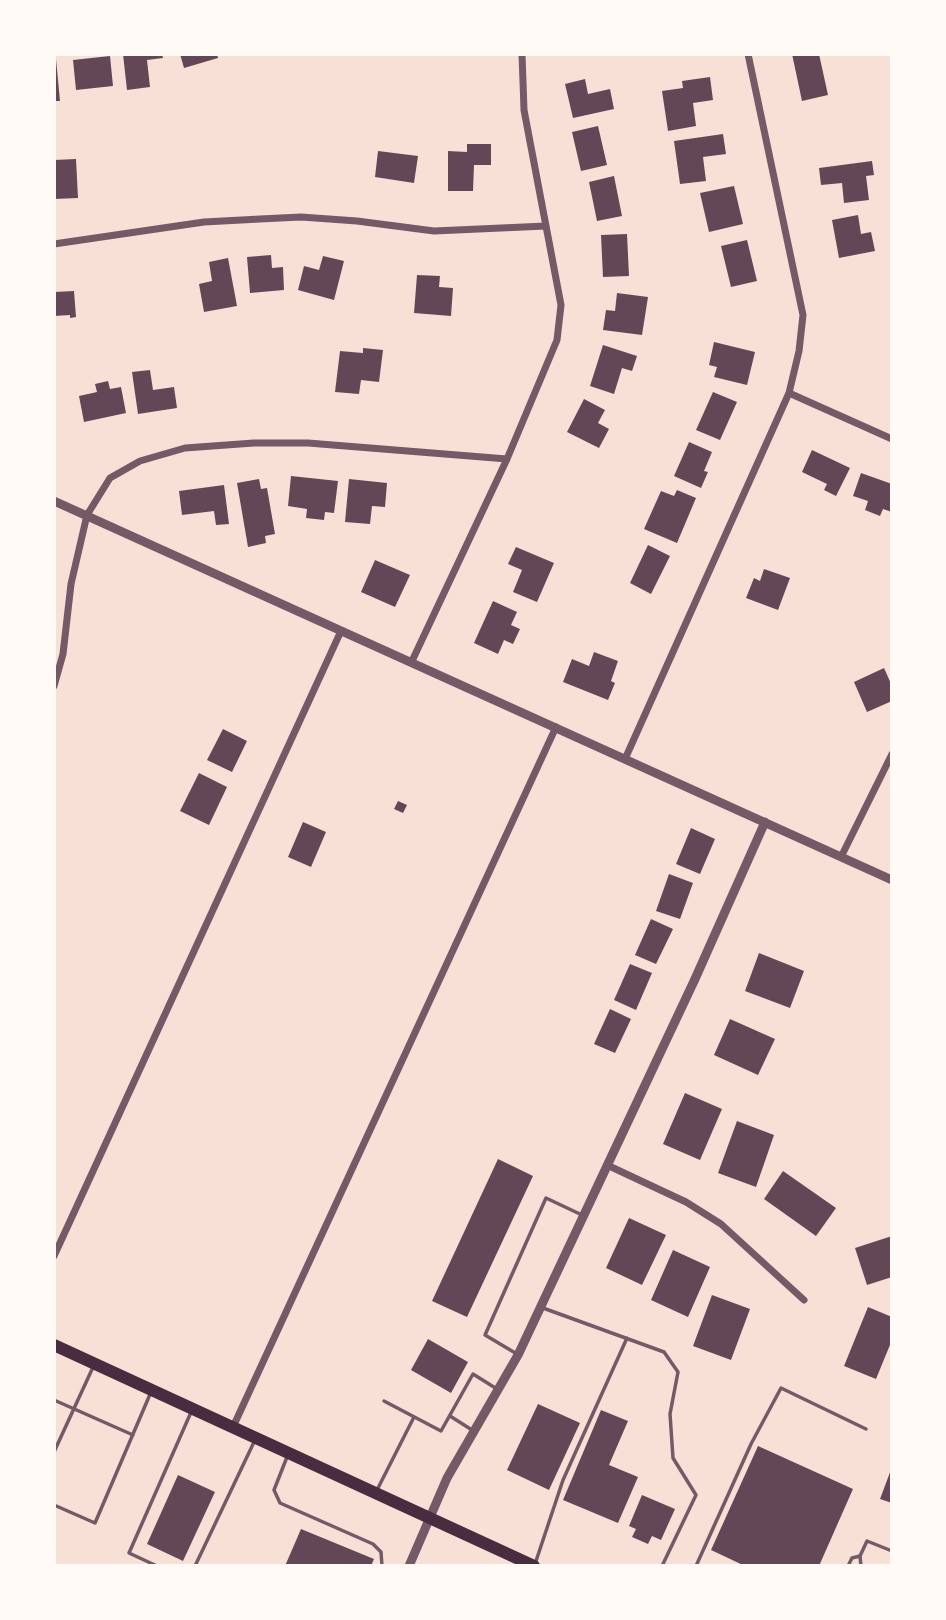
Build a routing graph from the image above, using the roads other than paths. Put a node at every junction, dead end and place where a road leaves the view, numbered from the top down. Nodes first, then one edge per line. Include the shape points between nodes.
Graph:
1 (522, 54) edge
2 (748, 54) edge
3 (546, 226) junction
4 (54, 244) edge
5 (789, 393) junction
6 (892, 439) edge
7 (507, 459) junction
8 (54, 501) edge
9 (87, 515) junction
10 (341, 631) junction
11 (412, 661) junction
12 (54, 686) edge
13 (556, 727) junction
14 (892, 754) edge
15 (625, 759) junction
16 (765, 822) junction
17 (841, 857) junction
18 (892, 880) edge
19 (607, 1165) junction
20 (584, 1216) junction
21 (54, 1256) edge
22 (804, 1300) dead end
23 (541, 1307) junction
24 (627, 1339) junction
25 (54, 1345) edge
26 (518, 1355) junction
27 (95, 1363) junction
28 (152, 1390) junction
29 (499, 1390) junction
30 (54, 1401) edge
31 (384, 1401) dead end
32 (192, 1408) junction
33 (74, 1409) junction
34 (450, 1416) junction
35 (414, 1417) junction
36 (233, 1427) junction
37 (866, 1429) dead end
38 (474, 1431) junction
39 (133, 1435) junction
40 (256, 1438) junction
41 (54, 1452) edge
42 (289, 1453) junction
43 (375, 1492) junction
44 (54, 1504) edge
45 (429, 1517) junction
46 (892, 1551) edge
47 (860, 1556) junction
48 (157, 1566) edge
49 (195, 1566) edge
50 (382, 1566) edge
51 (409, 1566) edge
52 (534, 1566) edge
53 (662, 1566) edge
54 (696, 1566) edge
55 (848, 1566) edge
56 (861, 1566) edge

1 - 3 street via 524,110
2 - 5 street via 803,315
3 - 4 street via 434,231 357,221 273,218 204,222
3 - 7 street via 561,305 556,340
5 - 6 street
5 - 15 street
7 - 9 street via 308,443 185,448 140,461 110,478
7 - 11 street
8 - 9 street
9 - 10 street
9 - 12 street
10 - 11 street
10 - 21 street
11 - 13 street
13 - 15 street
13 - 36 street
14 - 17 street
15 - 16 street
16 - 17 street
16 - 19 street
17 - 18 street
19 - 20 street
19 - 22 street via 721,1224
20 - 23 street
20 - 26 lane via 546,1198 485,1335
23 - 24 lane
23 - 26 street
24 - 52 lane via 563,1480
24 - 53 lane via 664,1352 678,1372 670,1414 673,1458 696,1495
25 - 27 highway
26 - 29 street
27 - 28 highway
27 - 33 lane
28 - 32 highway
28 - 39 lane
29 - 34 lane via 474,1374
29 - 38 street
30 - 33 lane
31 - 35 lane
32 - 36 highway
32 - 48 lane via 129,1553
33 - 39 lane
33 - 41 lane
34 - 35 lane via 441,1431
34 - 38 lane
35 - 43 lane
36 - 40 highway
37 - 54 lane via 781,1388
38 - 45 street
39 - 44 lane via 95,1523
40 - 42 highway
40 - 49 lane
42 - 43 highway
42 - 50 lane via 274,1490 280,1503 373,1544 381,1552
43 - 45 highway
45 - 51 street
45 - 52 highway
46 - 47 lane via 867,1541
47 - 55 lane via 852,1558
47 - 56 lane

